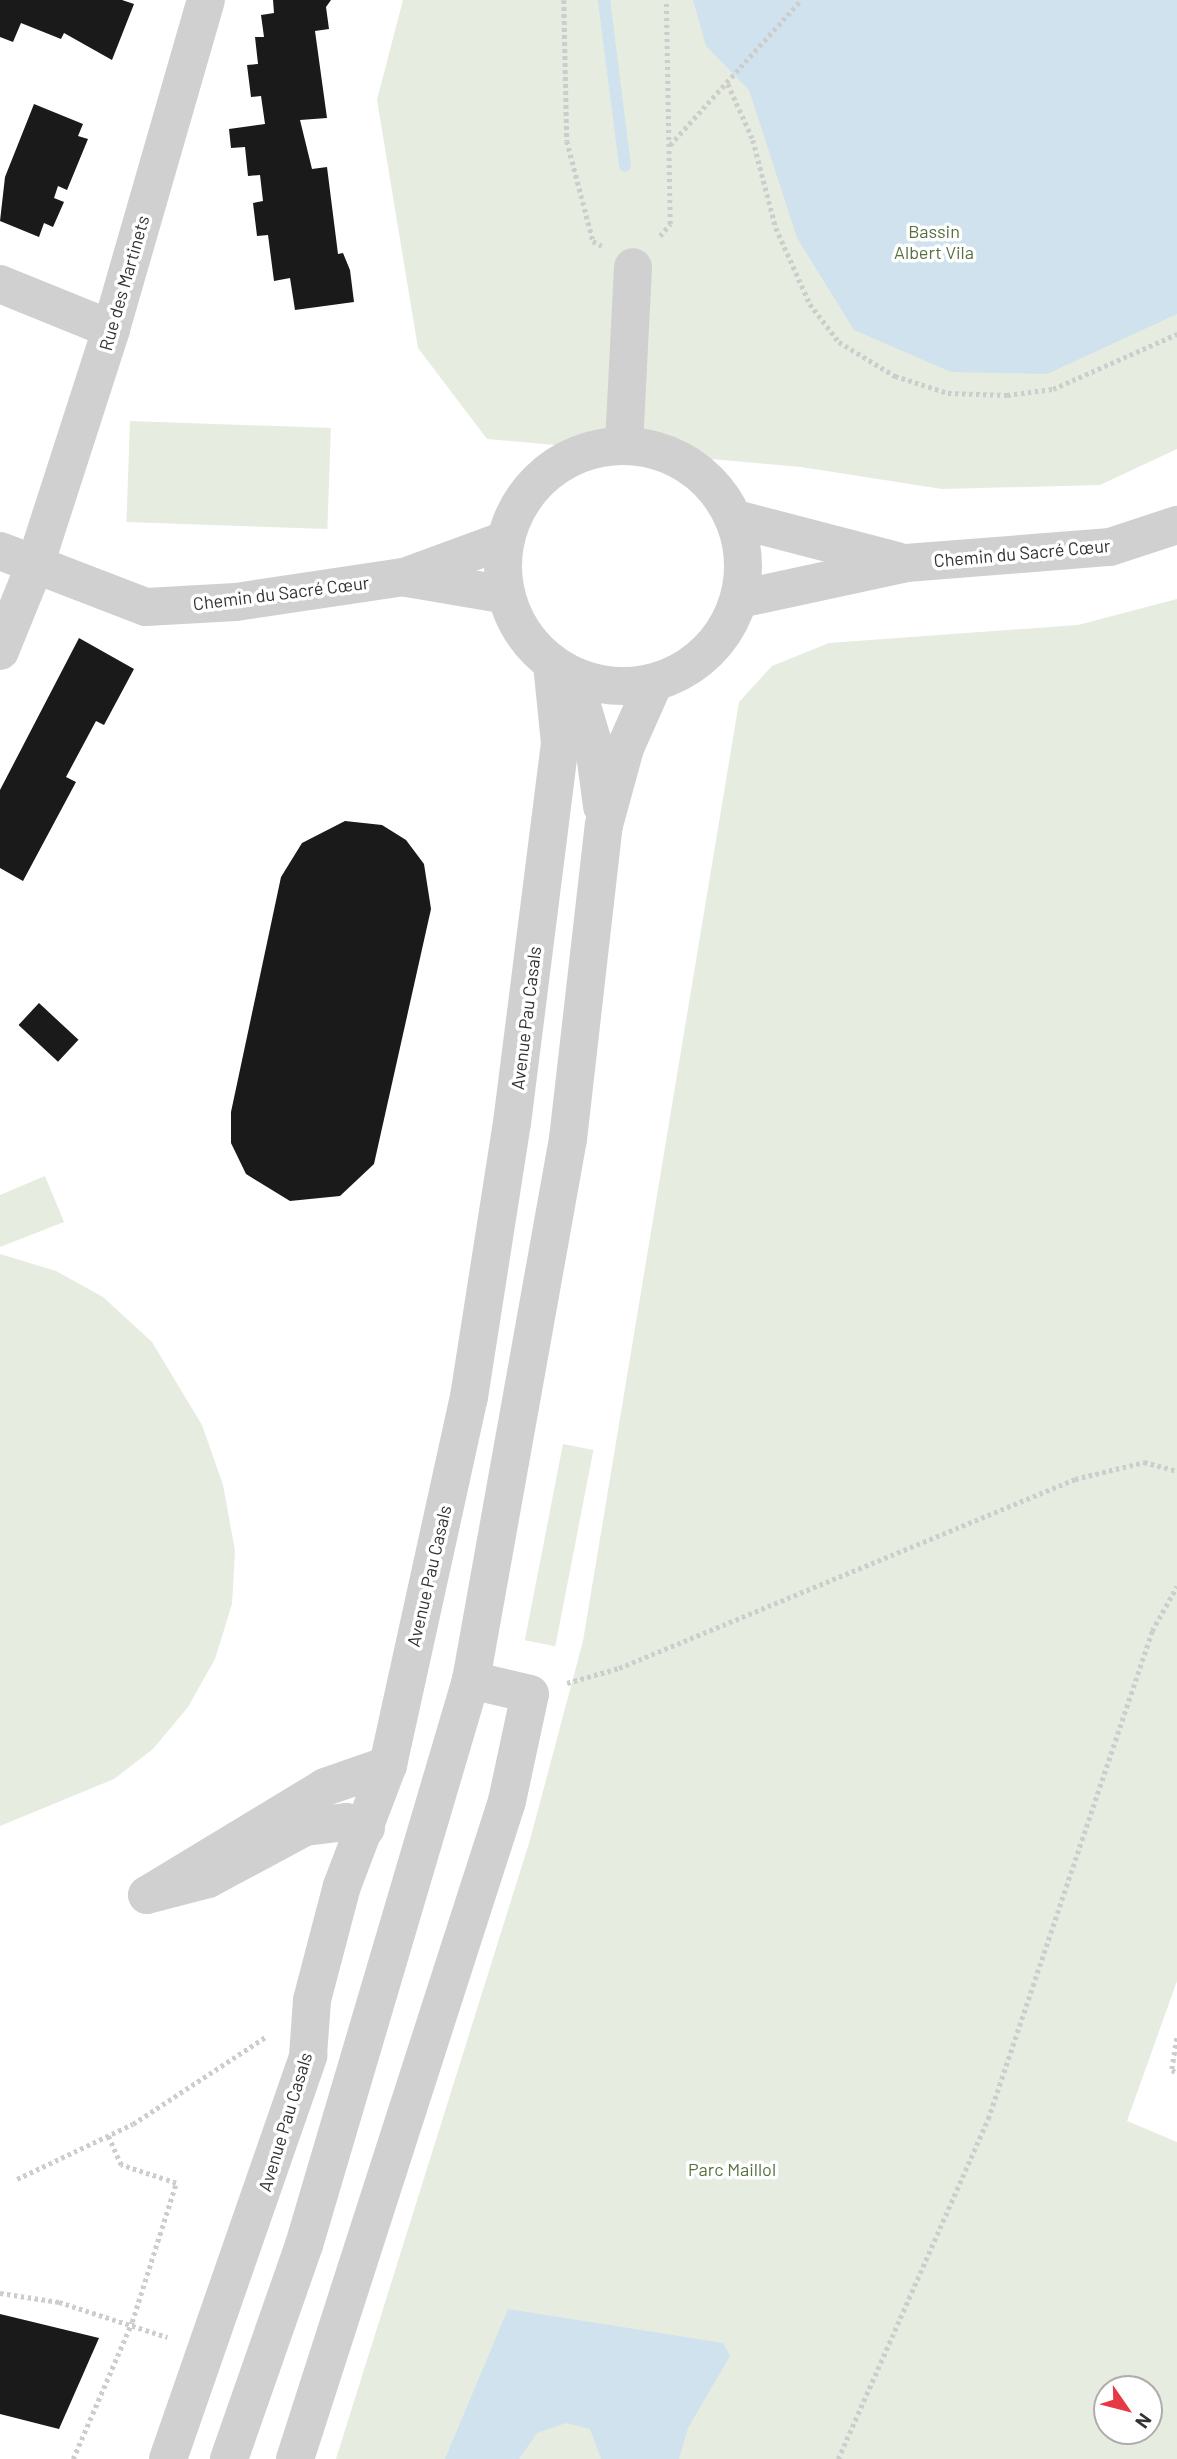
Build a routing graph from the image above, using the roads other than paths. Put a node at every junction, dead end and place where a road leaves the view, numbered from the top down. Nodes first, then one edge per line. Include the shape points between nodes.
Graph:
1 (206, 0) edge
2 (634, 267) road end
3 (0, 284) edge
4 (111, 329) junction
5 (625, 445) junction
6 (736, 519) junction
7 (1177, 525) edge
8 (505, 540) junction
9 (0, 551) edge
10 (906, 563) junction
11 (35, 565) junction
12 (404, 577) junction
13 (506, 594) junction
14 (740, 599) junction
15 (0, 652) edge
16 (562, 670) junction
17 (654, 683) junction
18 (604, 825) junction
19 (471, 1679) junction
20 (388, 1765) junction
21 (366, 1828) junction
22 (168, 2459) edge
23 (229, 2459) edge
24 (295, 2459) edge

1 - 4 street, Rue des Martinets
2 - 5 street
3 - 4 street
4 - 11 street, Rue des Martinets
5 - 6 street via 659,450 691,465 717,488
5 - 8 street via 584,452 548,471 521,502
6 - 10 street, Chemin du Sacré Cœur
6 - 14 street via 744,559
7 - 10 street, Chemin du Sacré Cœur via 1110,547
8 - 12 street, Chemin du Sacré Cœur
8 - 13 street
9 - 11 street, Chemin du Sacré Cœur
10 - 14 street, Chemin du Sacré Cœur
11 - 12 street, Chemin du Sacré Cœur via 146,607 236,602
11 - 15 street, Rue des Martinets
12 - 13 street, Chemin du Sacré Cœur
13 - 16 street via 523,632
14 - 17 street via 723,635 704,656
16 - 17 street via 613,687
16 - 18 street via 594,746
16 - 20 street, Avenue Pau Casals via 560,743 512,1123 469,1397
17 - 18 street via 625,748
18 - 19 street via 568,1139
19 - 23 street via 304,2245
19 - 24 street via 530,1694 507,1801
20 - 21 street, Avenue Pau Casals
20 - 21 street via 324,1787 147,1895 208,1879 306,1827 346,1822
21 - 22 street, Avenue Pau Casals via 342,1886 312,2000 307,2056

